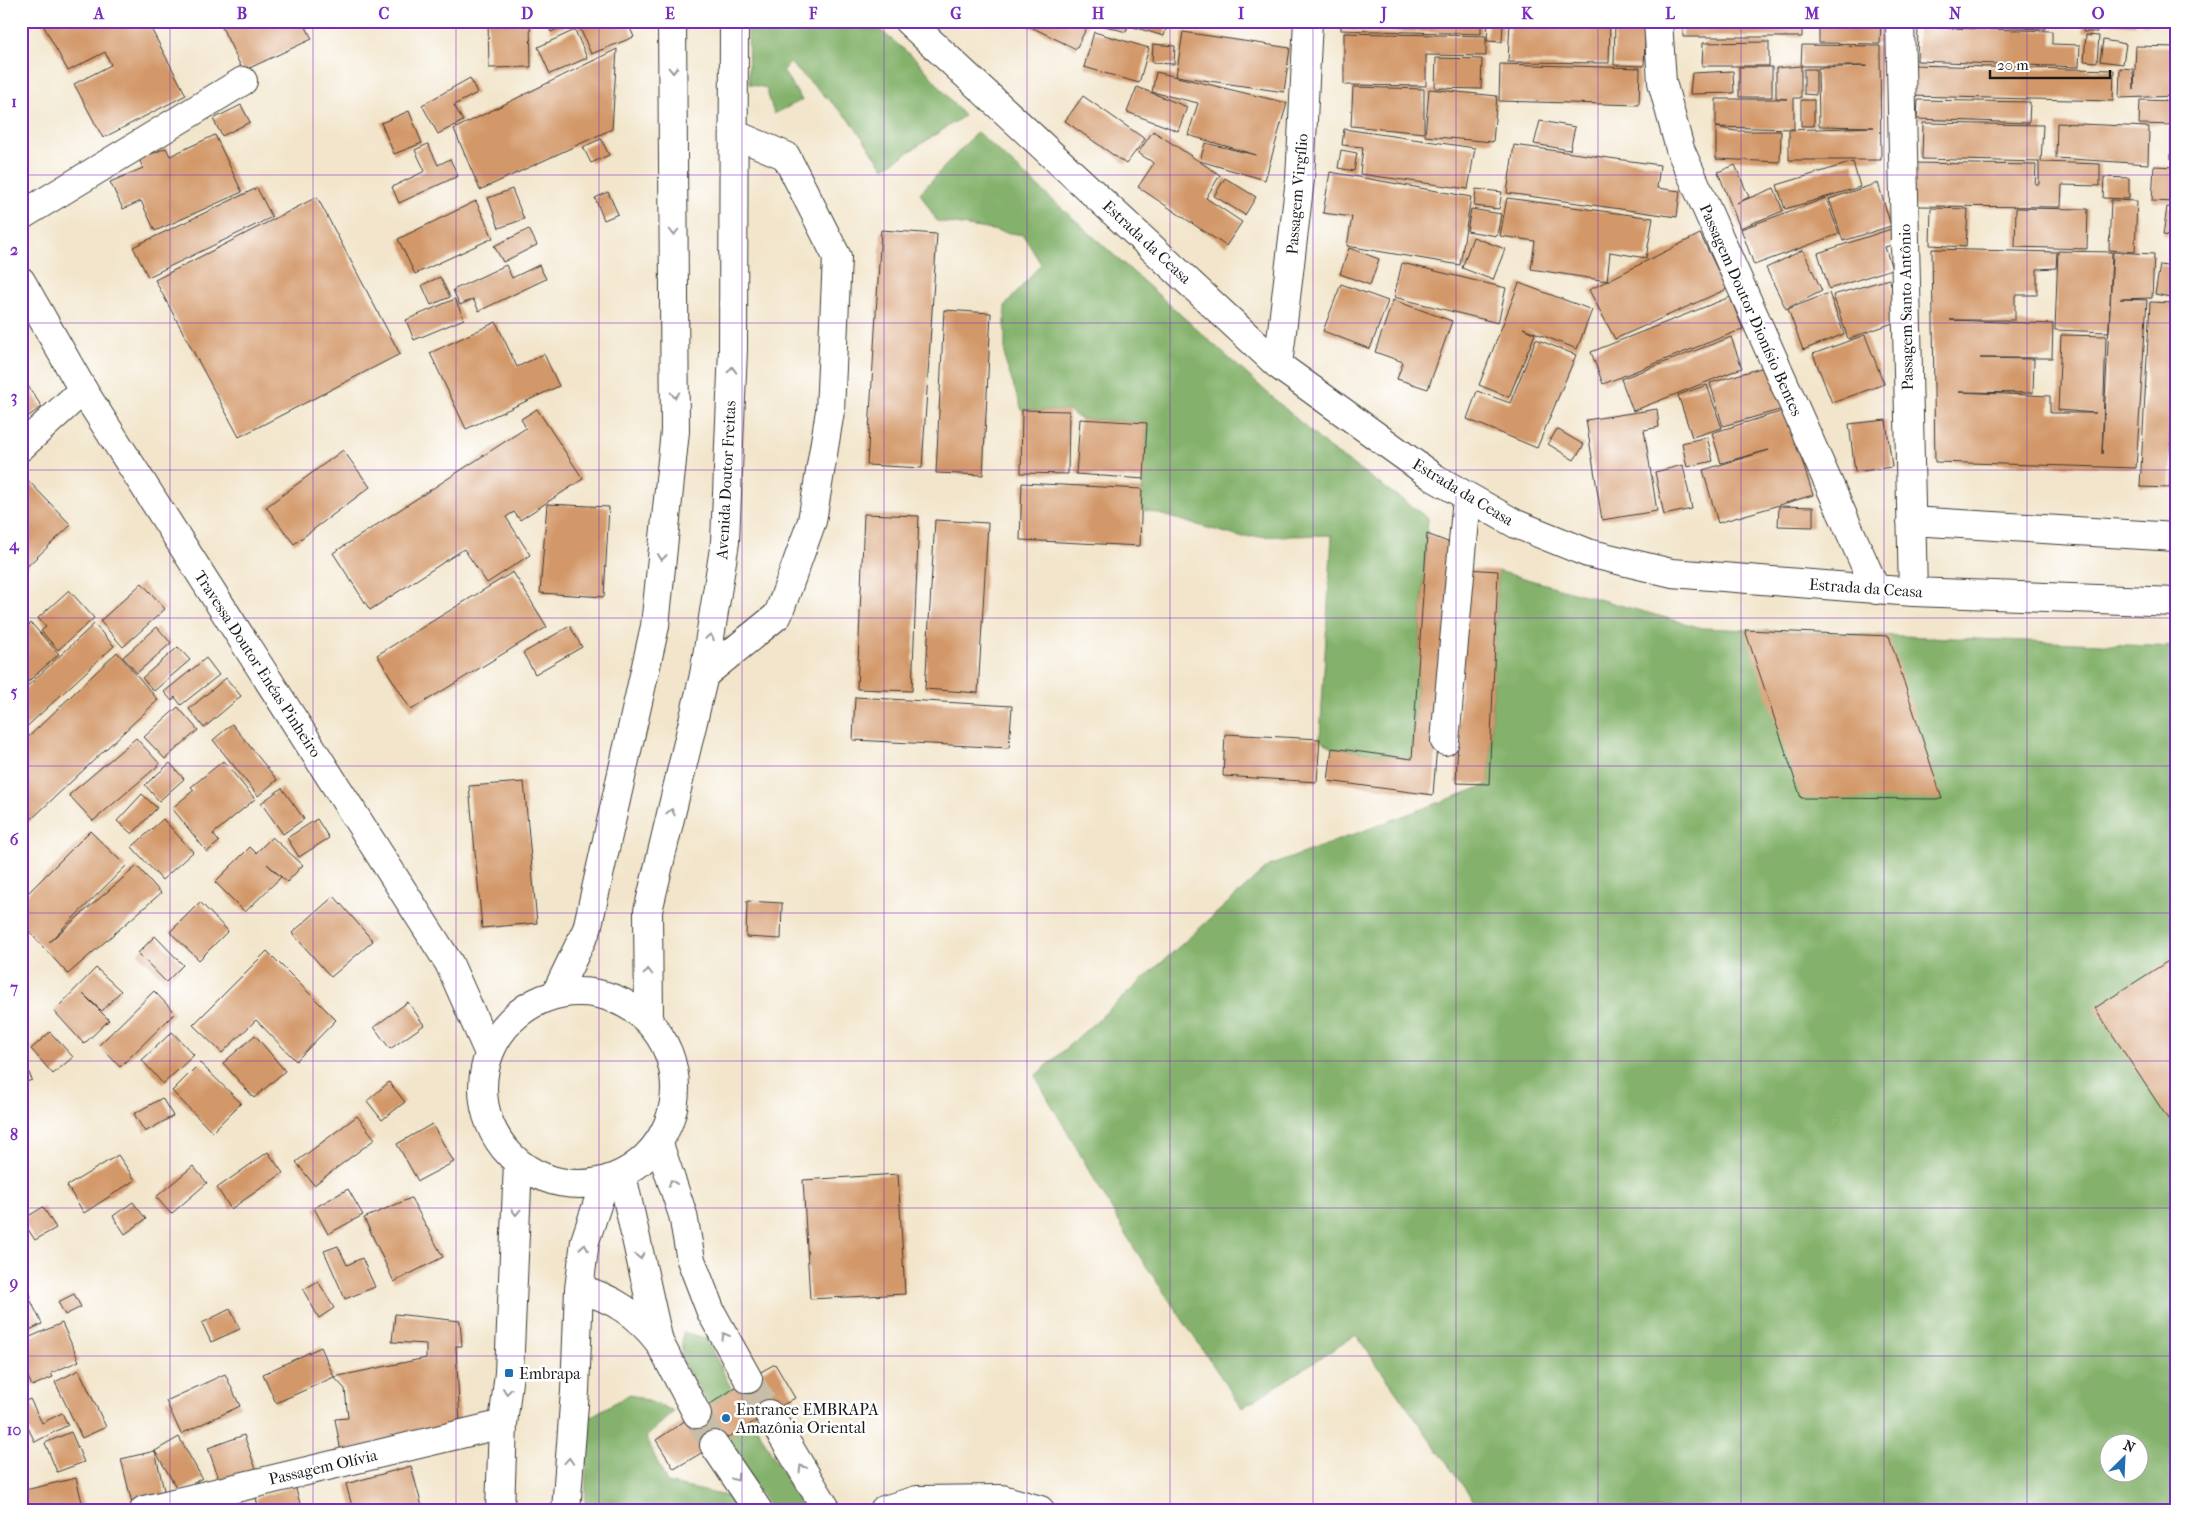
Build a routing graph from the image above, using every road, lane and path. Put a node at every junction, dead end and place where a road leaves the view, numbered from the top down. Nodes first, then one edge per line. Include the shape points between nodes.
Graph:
1 (672, 21) edge
2 (734, 21) edge
3 (908, 21) edge
4 (1308, 21) edge
5 (1658, 21) edge
6 (1900, 21) edge
7 (243, 81) dead end
8 (734, 134) junction
9 (21, 216) edge
10 (21, 281) edge
11 (1278, 365) junction
12 (83, 390) junction
13 (21, 447) edge
14 (1467, 498) junction
15 (1911, 521) junction
16 (2176, 538) edge
17 (1876, 590) junction
18 (1913, 592) junction
19 (2176, 602) edge
20 (704, 675) junction
21 (1445, 741) dead end
22 (556, 993) junction
23 (649, 1021) junction
24 (488, 1051) junction
25 (659, 1144) junction
26 (518, 1163) junction
27 (614, 1178) junction
28 (579, 1289) junction
29 (659, 1342) junction
30 (748, 1379) tunnel mouth
31 (697, 1414) tunnel mouth
32 (769, 1414) tunnel mouth
33 (503, 1424) junction
34 (714, 1445) tunnel mouth
35 (144, 1510) edge
36 (500, 1510) edge
37 (566, 1510) edge
38 (758, 1510) edge
39 (827, 1510) edge
40 (884, 1510) edge
41 (1040, 1510) edge

1 -> 22 street via 675,431 655,626 587,928
2 - 8 street, Avenida Doutor Freitas
3 - 11 street, Estrada da Ceasa
4 - 11 street, Passagem Virgílio via 1300,178
5 - 17 street, Passagem Doutor Dionísio Bentes via 1662,82 1680,149
6 - 15 street, Passagem Santo Antônio
7 - 9 street
20 -> 8 street, Avenida Doutor Freitas via 725,542 733,349
8 - 20 street via 786,156 837,257 830,411 812,521 778,614
10 - 12 street, Travessa Doutor Enéas Pinheiro
11 - 14 street, Estrada da Ceasa
12 - 13 street
12 - 24 street, Travessa Doutor Enéas Pinheiro via 449,963
14 - 17 street, Estrada da Ceasa via 1516,524 1588,553 1672,573
14 - 21 street
15 - 16 street
15 - 18 street, Passagem Santo Antônio
17 - 18 street, Estrada da Ceasa
18 - 19 street, Estrada da Ceasa
23 -> 20 street, Avenida Doutor Freitas via 648,912
22 - 23 street via 590,992 622,1001
22 - 24 street via 528,1005 504,1025
23 - 25 street via 668,1048 676,1081 673,1114
24 - 26 street via 482,1082 484,1112 497,1140
25 - 27 street via 643,1161
30 -> 25 street via 711,1312 694,1269 683,1215
26 - 27 street via 544,1178 574,1184
26 -> 33 street via 509,1373
28 -> 27 street via 585,1241
27 -> 29 street
28 - 29 street via 606,1297 632,1312
37 -> 28 street
29 - 31 street
39 -> 32 street
33 - 35 street, Passagem Olívia
33 - 36 street
34 -> 38 street
40 - 41 street via 917,1500 1002,1499

